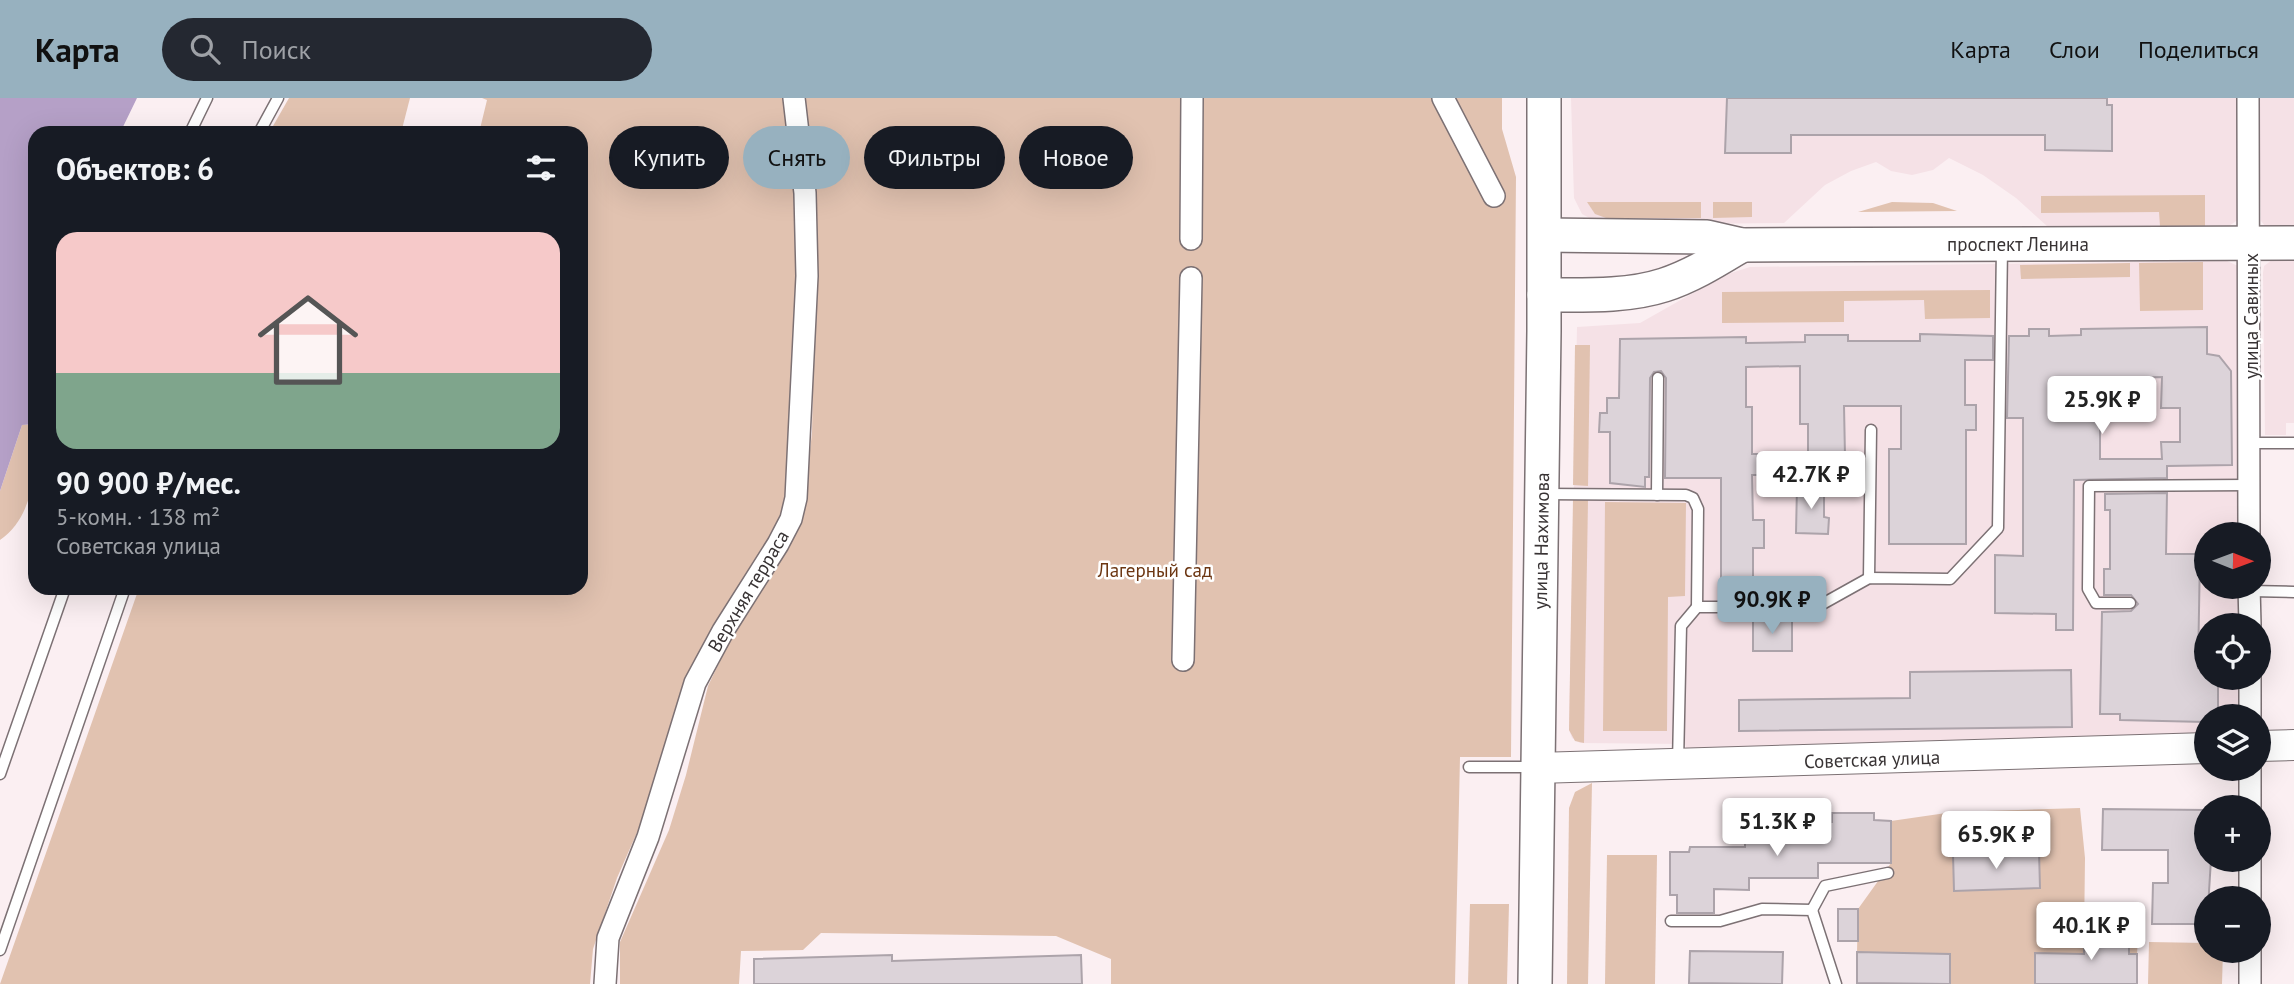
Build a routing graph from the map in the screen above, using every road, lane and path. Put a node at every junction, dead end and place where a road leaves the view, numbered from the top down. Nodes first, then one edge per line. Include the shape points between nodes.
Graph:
1 (207, 98) edge
2 (278, 98) edge
3 (794, 98) edge
4 (1192, 98) edge
5 (1443, 98) edge
6 (1544, 98) edge
7 (2248, 98) edge
8 (193, 126) edge
9 (263, 126) edge
10 (1494, 196) dead end
11 (1545, 235) junction
12 (1638, 236) junction
13 (1191, 240) dead end
14 (2294, 243) edge
15 (2002, 244) junction
16 (2251, 244) junction
17 (1742, 245) junction
18 (1191, 278) dead end
19 (1642, 290) junction
20 (1544, 295) junction
21 (1658, 378) dead end
22 (1871, 430) dead end
23 (2250, 443) junction
24 (2294, 443) edge
25 (2249, 485) junction
26 (1542, 494) junction
27 (1657, 495) junction
28 (2249, 522) edge
29 (1870, 578) junction
30 (2272, 591) edge
31 (2294, 592) edge
32 (63, 595) edge
33 (123, 595) edge
34 (2130, 603) dead end
35 (1697, 607) junction
36 (1183, 660) dead end
37 (2271, 746) edge
38 (2294, 746) edge
39 (2194, 748) edge
40 (1678, 765) junction
41 (1469, 767) dead end
42 (1537, 768) junction
43 (0, 774) edge
44 (1888, 873) dead end
45 (1812, 910) junction
46 (1671, 921) dead end
47 (0, 950) edge
48 (2250, 963) edge
49 (605, 984) edge
50 (1535, 984) edge
51 (1836, 984) edge
52 (2249, 984) edge

1 - 8 lane
2 - 9 lane
3 - 49 street, Верхняя терраса via 805,193 807,276 796,498 778,544 695,682 648,837 608,938
4 - 13 street
5 - 10 street
6 - 11 main road, улица Нахимова
7 - 16 street, улица Савиных
11 - 12 main road, проспект Ленина
11 - 20 main road, улица Нахимова
12 - 17 main road, проспект Ленина via 1707,237
12 - 19 main road via 1623,261 1628,279
14 - 16 main road, проспект Ленина
15 - 16 main road, проспект Ленина
15 - 17 main road, проспект Ленина
15 - 29 lane via 1998,528 1950,579
16 - 23 street, улица Савиных
17 - 19 main road via 1691,275
18 - 36 street
19 - 20 main road
20 - 26 main road, улица Нахимова
21 - 27 lane
22 - 29 lane
23 - 24 lane
23 - 25 street, улица Савиных
25 - 28 street, улица Савиных
25 - 34 lane via 2089,486 2088,589 2096,603
26 - 27 lane
26 - 42 main road, улица Нахимова
27 - 35 lane via 1690,496 1698,505
29 - 35 lane via 1817,607
30 - 31 lane
32 - 43 lane
33 - 47 lane
35 - 40 lane via 1681,626
37 - 38 street
39 - 40 street, Советская улица
40 - 42 street, Советская улица
41 - 42 lane
42 - 50 main road, улица Нахимова
44 - 45 lane via 1825,886
45 - 46 lane via 1762,909 1720,921
45 - 51 lane
48 - 52 street

